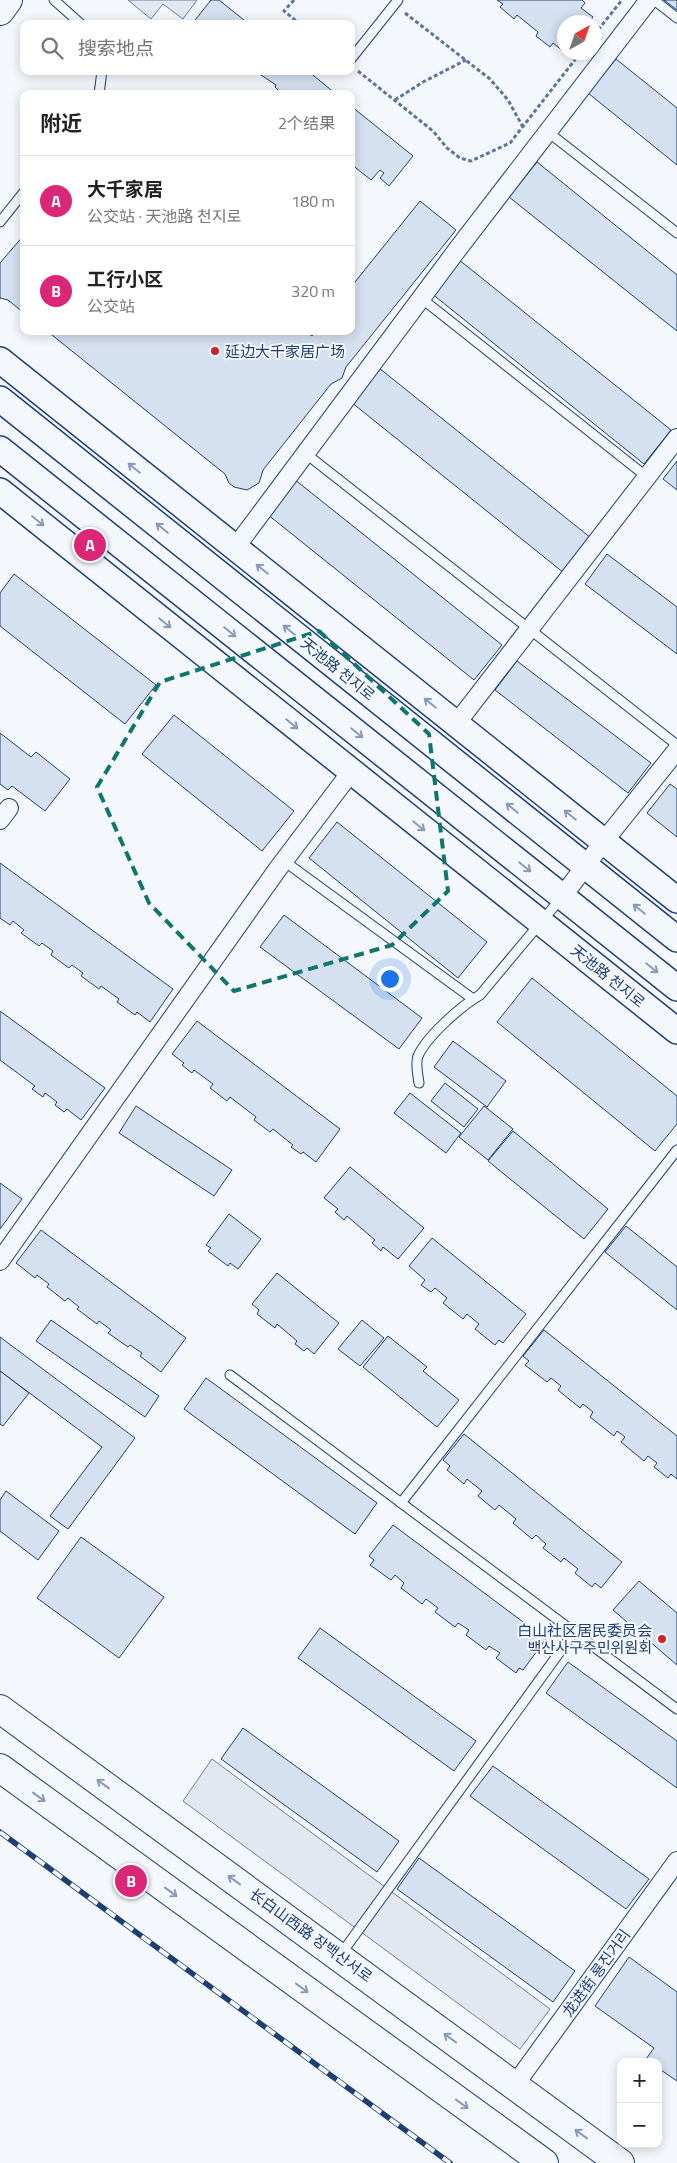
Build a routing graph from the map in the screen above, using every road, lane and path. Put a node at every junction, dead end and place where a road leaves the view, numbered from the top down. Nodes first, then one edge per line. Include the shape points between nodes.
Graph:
1 (8, 0) edge
2 (54, 0) edge
3 (294, 0) edge
4 (622, 0) edge
5 (649, 0) edge
6 (654, 0) edge
7 (396, 2) edge
8 (0, 11) edge
9 (677, 18) edge
10 (76, 20) edge
11 (295, 20) edge
12 (602, 25) edge
13 (355, 55) edge
14 (466, 60) junction
15 (575, 60) edge
16 (355, 68) edge
17 (102, 75) edge
18 (100, 90) edge
19 (395, 100) junction
20 (523, 127) junction
21 (548, 132) junction
22 (20, 197) edge
23 (0, 222) edge
24 (677, 233) edge
25 (421, 298) junction
26 (0, 360) edge
27 (0, 399) edge
28 (677, 438) edge
29 (0, 449) edge
30 (305, 453) junction
31 (647, 477) junction
32 (0, 491) edge
33 (235, 548) junction
34 (530, 630) junction
35 (456, 724) junction
36 (676, 751) edge
37 (351, 772) junction
38 (604, 842) junction
39 (284, 861) junction
40 (585, 866) junction
41 (562, 897) junction
42 (677, 900) edge
43 (540, 923) junction
44 (677, 940) edge
45 (677, 988) edge
46 (473, 999) junction
47 (677, 1031) edge
48 (419, 1083) dead end
49 (677, 1150) edge
50 (0, 1261) edge
51 (230, 1375) dead end
52 (401, 1503) junction
53 (575, 1631) junction
54 (0, 1709) edge
55 (677, 1709) edge
56 (0, 1768) edge
57 (677, 1861) edge
58 (340, 1956) junction
59 (514, 2086) junction
60 (544, 2163) edge
61 (620, 2163) edge

1 - 8 main road
2 - 10 lane
3 - 11 path via 284,11
4 - 12 path
5 - 21 street
6 - 9 lane
7 - 13 lane
7 - 14 path
14 - 19 path
14 - 20 path via 504,93
15 - 20 path
16 - 19 path
17 - 18 lane
19 - 20 path via 465,161 510,143
21 - 24 lane
21 - 25 street
22 - 23 lane
25 - 30 street
25 - 31 lane
33 -> 26 street, 天池路 천지로
40 -> 27 street, 天池路 천지로
28 - 31 street
29 -> 41 street
30 - 33 street
30 - 34 lane
31 - 34 street
32 -> 37 street, 天池路 천지로
35 -> 33 street, 天池路 천지로
34 - 35 street
34 - 36 lane
38 -> 35 street, 天池路 천지로
36 - 38 street
37 - 39 street
37 -> 43 street, 天池路 천지로
38 - 40 street
38 - 42 street, 天池路 천지로
39 - 46 lane
39 - 50 street
40 - 41 street
44 -> 40 street, 天池路 천지로
41 - 43 lane
41 -> 45 street
43 - 46 lane via 480,995
43 - 47 street, 天池路 천지로
46 - 48 lane via 452,1015 418,1057
49 - 52 lane
51 - 52 lane
52 - 53 lane
53 - 55 lane
53 - 58 lane
58 -> 54 main road, 长白山西路 장백산서로
56 -> 60 main road
57 - 59 street, 龙进街 룡진거리
59 -> 58 main road, 长白山西路 장백산서로
61 -> 59 main road, 长白山西路 장백산서로

